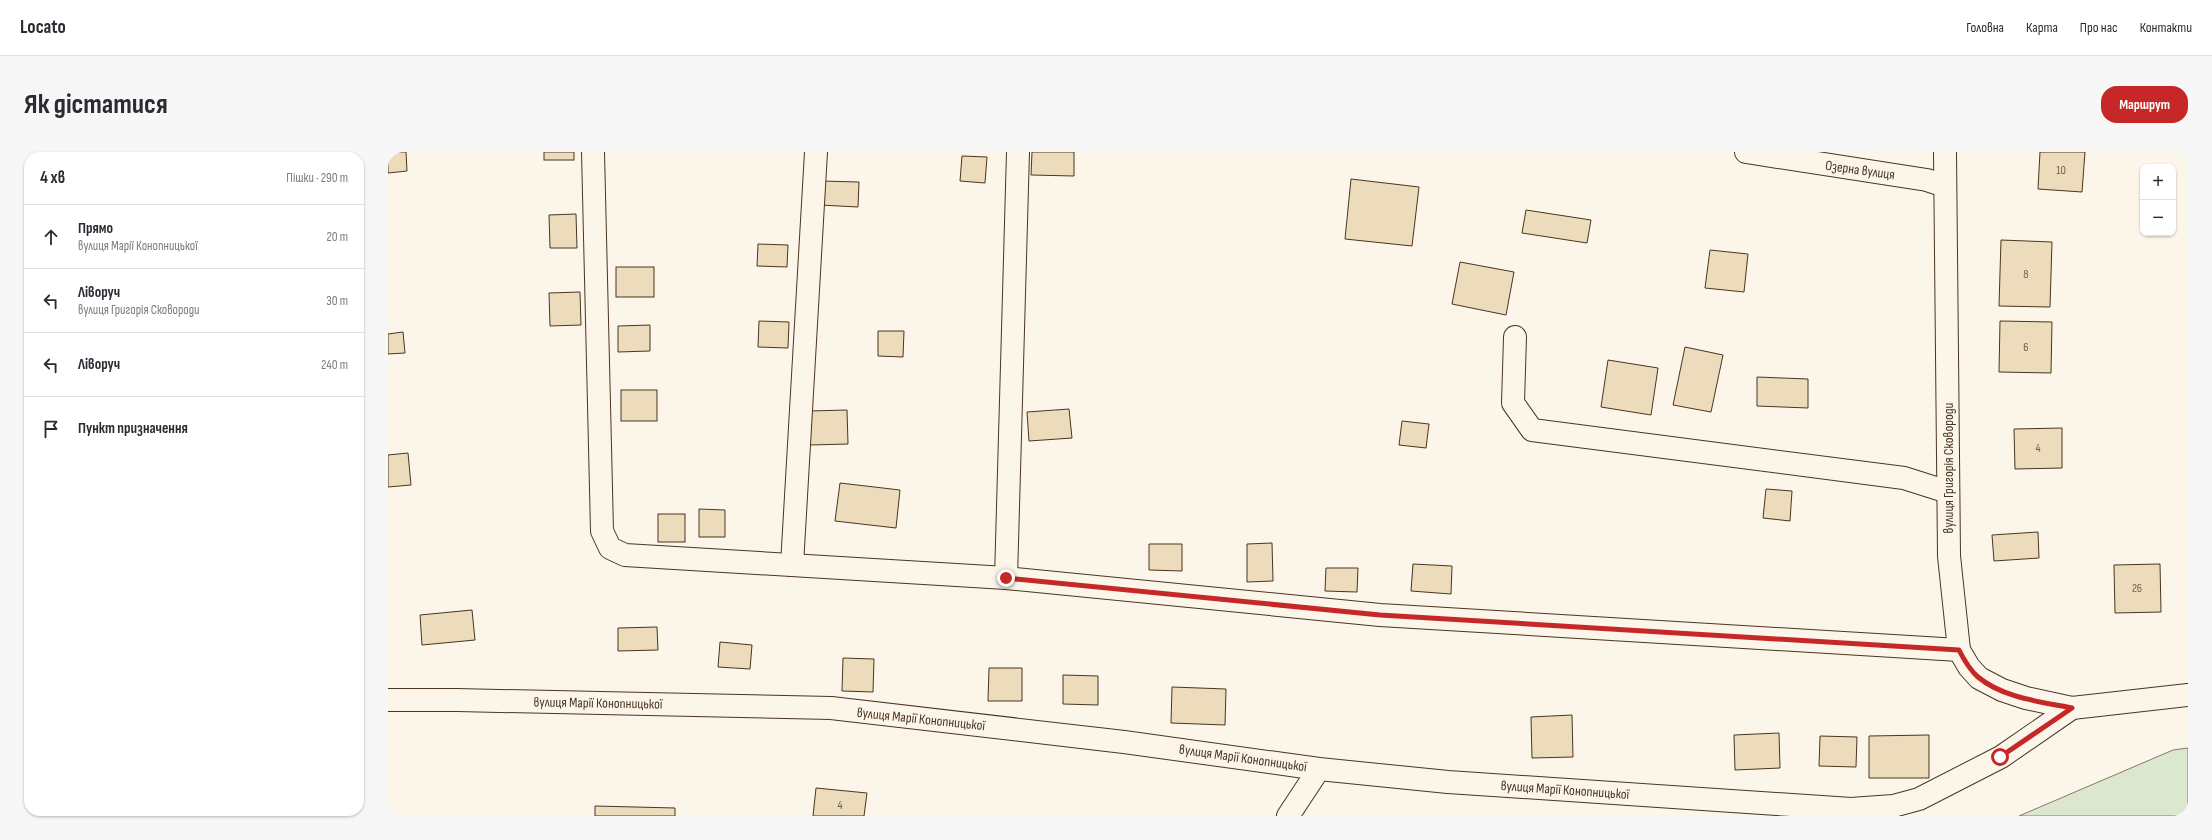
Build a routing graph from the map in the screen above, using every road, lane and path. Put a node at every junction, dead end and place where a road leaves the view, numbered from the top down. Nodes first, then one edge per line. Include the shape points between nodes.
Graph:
1 (593, 152) edge
2 (816, 152) edge
3 (1018, 152) edge
4 (1746, 152) edge
5 (1945, 152) edge
6 (1936, 183) junction
7 (1515, 337) dead end
8 (1948, 492) junction
9 (792, 565) junction
10 (1006, 578) junction
11 (1959, 650) junction
12 (2188, 695) edge
13 (388, 700) edge
14 (2072, 708) junction
15 (1319, 769) junction
16 (1288, 816) edge

1 - 9 street via 602,531 605,539 610,548 625,555
2 - 9 street
3 - 10 street
4 - 6 street, Озерна вулиця
5 - 6 street, вулиця Григорія Сковороди
6 - 8 street, вулиця Григорія Сковороди
7 - 8 street via 1513,403 1532,430 1904,478
8 - 11 street, вулиця Григорія Сковороди via 1949,556
9 - 10 street
10 - 11 street via 1380,615
11 - 14 street, вулиця Григорія Сковороди via 1979,678 2002,690
12 - 14 street
13 - 15 street, вулиця Марії Конопницької via 831,708 1124,742
14 - 15 street, вулиця Марії Конопницької via 2000,757 1919,799 1893,806 1851,809 1464,783
15 - 16 street

